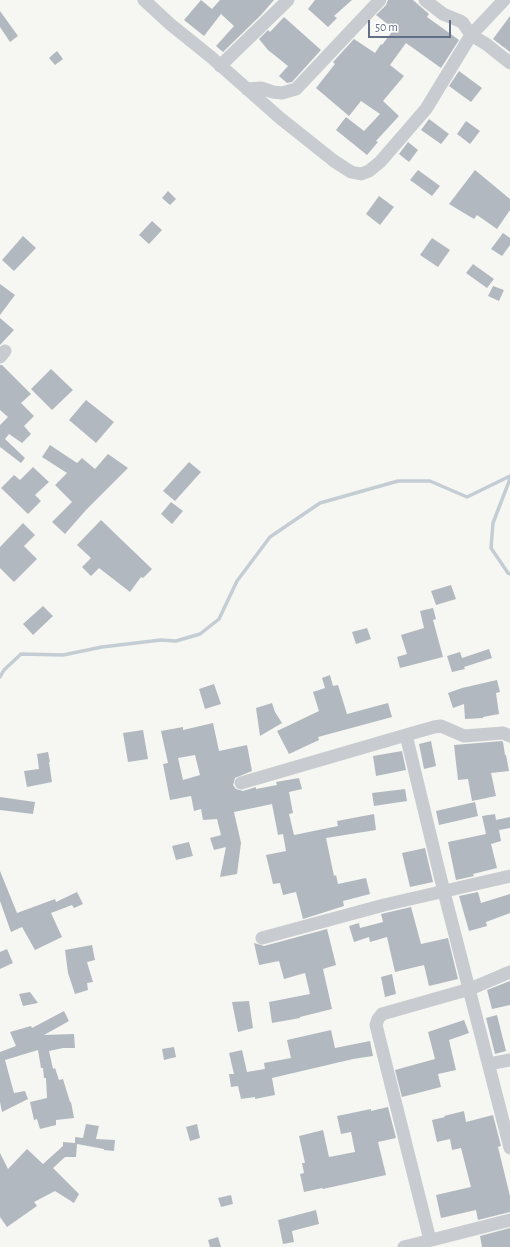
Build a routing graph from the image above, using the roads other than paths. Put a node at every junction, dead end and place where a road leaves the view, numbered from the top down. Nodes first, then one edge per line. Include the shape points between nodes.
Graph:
1 (288, 0) edge
2 (380, 0) edge
3 (425, 0) edge
4 (504, 0) edge
5 (148, 1) edge
6 (471, 35) junction
7 (510, 62) edge
8 (220, 66) junction
9 (247, 89) junction
10 (406, 735) junction
11 (510, 736) edge
12 (241, 783) dead end
13 (510, 876) edge
14 (444, 892) junction
15 (262, 938) dead end
16 (510, 972) edge
17 (470, 989) junction
18 (510, 1060) edge
19 (489, 1064) junction
20 (510, 1148) edge
21 (510, 1220) edge
22 (430, 1240) junction
23 (404, 1247) edge

1 - 8 street
2 - 9 street via 296,89 282,93 261,88
3 - 6 street via 439,12 463,23
4 - 6 street
5 - 8 street via 170,24
6 - 7 street
6 - 9 street via 426,108 380,162 361,174 351,172 334,161
8 - 9 street
10 - 11 street via 441,726 464,736 503,733
10 - 12 street
10 - 14 street
13 - 14 street
14 - 15 street via 376,907
14 - 17 street
16 - 17 street
17 - 19 street
17 - 22 street via 382,1014 376,1025
18 - 19 street
19 - 20 street
21 - 22 street
22 - 23 street

